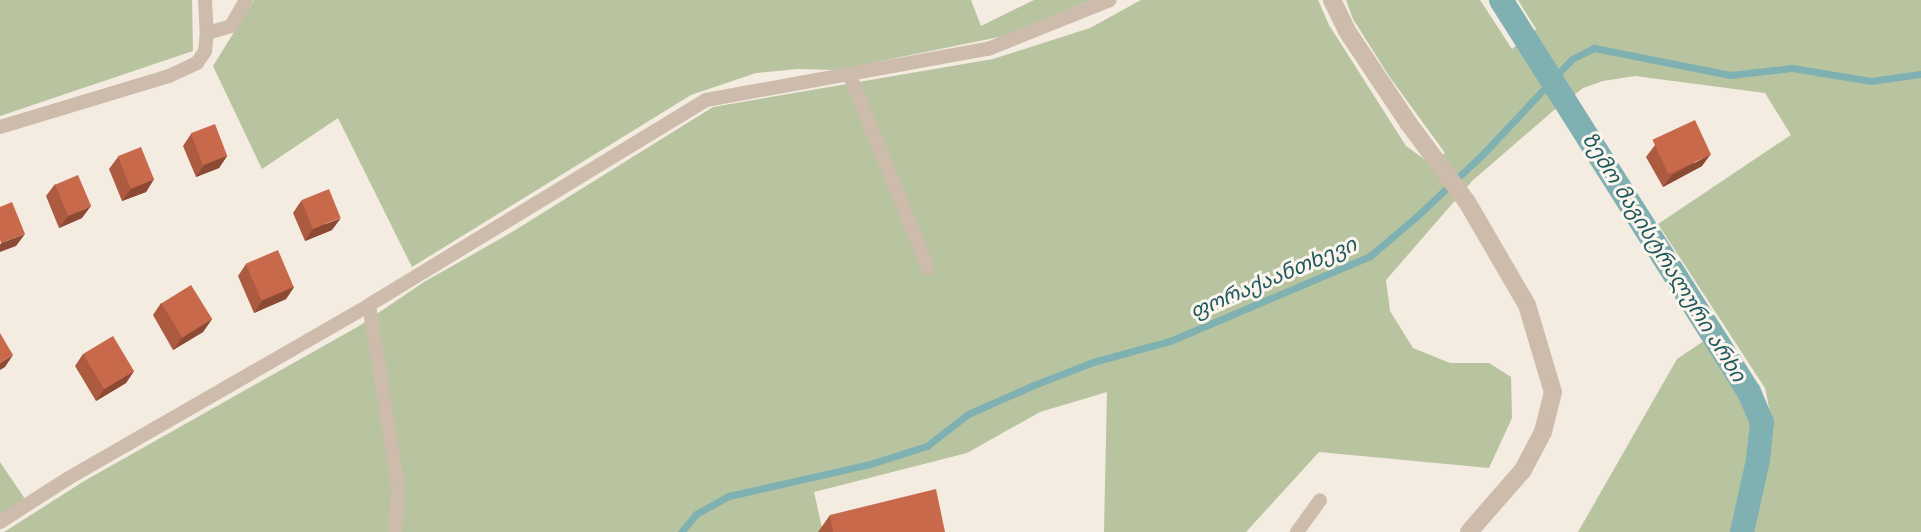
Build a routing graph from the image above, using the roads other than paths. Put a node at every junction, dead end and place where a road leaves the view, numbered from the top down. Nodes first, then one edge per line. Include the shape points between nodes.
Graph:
1 (205, 0) edge
2 (246, 0) edge
3 (1110, 0) edge
4 (1332, 0) edge
5 (207, 33) junction
6 (849, 74) junction
7 (0, 127) edge
8 (928, 268) dead end
9 (369, 305) junction
10 (1320, 500) dead end
11 (0, 522) edge
12 (395, 532) edge
13 (1297, 532) edge
14 (1469, 532) edge

1 - 5 lane
2 - 5 lane via 231,26
3 - 6 lane via 989,49
4 - 14 street via 1347,31 1409,124 1467,202 1527,304 1553,392 1543,432 1523,470
5 - 7 lane via 205,51 197,63 169,76
6 - 8 lane
6 - 9 lane via 706,100
9 - 11 lane
9 - 12 lane via 398,488
10 - 13 lane

